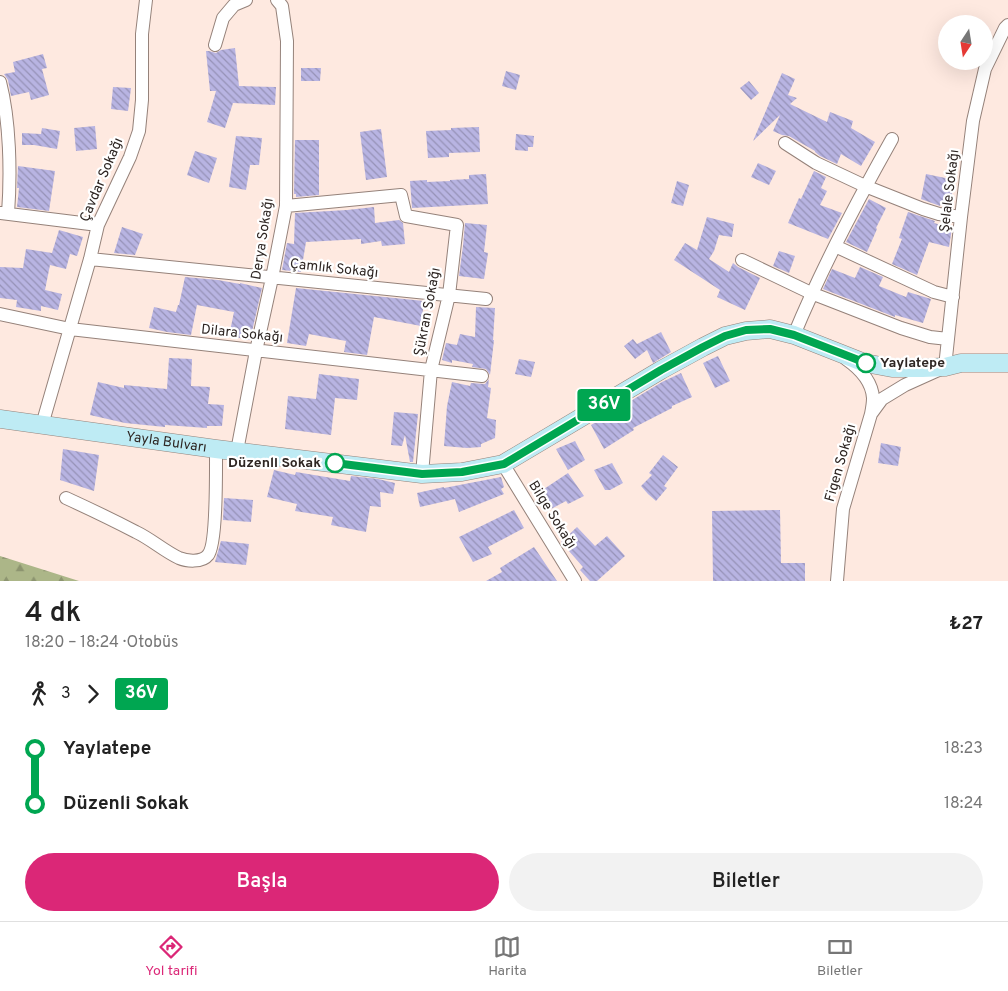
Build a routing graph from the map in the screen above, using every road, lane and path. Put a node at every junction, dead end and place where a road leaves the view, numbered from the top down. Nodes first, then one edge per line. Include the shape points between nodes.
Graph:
1 (146, 0) edge
2 (246, 0) edge
3 (277, 0) edge
4 (1008, 25) edge
5 (215, 45) dead end
6 (0, 82) edge
7 (892, 139) dead end
8 (785, 143) dead end
9 (865, 186) junction
10 (286, 206) junction
11 (4, 213) edge
12 (961, 217) junction
13 (98, 225) junction
14 (834, 246) junction
15 (90, 259) junction
16 (742, 260) dead end
17 (272, 278) junction
18 (811, 293) junction
19 (449, 295) junction
20 (952, 297) junction
21 (486, 299) dead end
22 (0, 314) edge
23 (70, 329) junction
24 (794, 335) junction
25 (948, 339) junction
26 (832, 350) junction
27 (256, 351) junction
28 (1008, 363) edge
29 (945, 367) junction
30 (431, 370) junction
31 (482, 376) dead end
32 (871, 414) junction
33 (2, 424) edge
34 (42, 425) junction
35 (216, 448) junction
36 (237, 451) junction
37 (504, 464) junction
38 (422, 474) junction
39 (66, 498) dead end
40 (575, 581) edge
41 (837, 581) edge

1 - 13 street, Çavdar Sokağı via 138,132 130,157
2 - 5 street via 234,5 223,18
3 - 10 street, Derya Sokağı via 282,6 287,40
4 - 12 street, Şelale Sokağı via 985,68 973,121
6 - 11 street via 7,128 10,185
7 - 9 street
8 - 9 street via 816,163
9 - 12 street via 938,214
9 - 14 street
10 - 17 street, Derya Sokağı
10 - 19 street, Şükran Sokağı via 401,195 406,216 457,225
11 - 13 street
12 - 20 street, Şelale Sokağı
13 - 15 street, Çavdar Sokağı
14 - 18 street
14 - 20 street via 934,292
15 - 17 street, Çamlık Sokağı
15 - 23 street, Çavdar Sokağı
16 - 18 street
17 - 19 street, Çamlık Sokağı
17 - 27 street, Derya Sokağı
18 - 24 street
18 - 25 street via 901,328
19 - 21 street, Çamlık Sokağı
19 - 30 street, Şükran Sokağı
20 - 25 street, Şelale Sokağı
22 - 23 street, Dilara Sokağı
23 - 27 street, Dilara Sokağı
23 - 34 street, Çavdar Sokağı
24 - 26 main road, Yayla Bulvarı
24 - 37 main road, Yayla Bulvarı via 770,329 746,330 725,336 661,370
25 - 29 street, Şelale Sokağı
26 - 29 main road, Yayla Bulvarı via 866,363 892,368
26 - 32 street via 856,366 869,384 873,397
27 - 30 street, Dilara Sokağı
27 - 36 street, Derya Sokağı
28 - 29 main road, Yayla Bulvarı via 961,363
29 - 32 street via 905,384 882,399
30 - 31 street, Dilara Sokağı
30 - 38 street, Şükran Sokağı
32 - 41 street, Figen Sokağı via 843,509
33 - 34 main road, Yayla Bulvarı
34 - 35 main road, Yayla Bulvarı
35 - 36 main road, Yayla Bulvarı
35 - 39 street via 212,548 202,559 178,558 137,532
36 - 38 main road, Yayla Bulvarı
37 - 38 main road, Yayla Bulvarı via 462,472
37 - 40 street, Bilge Sokağı

